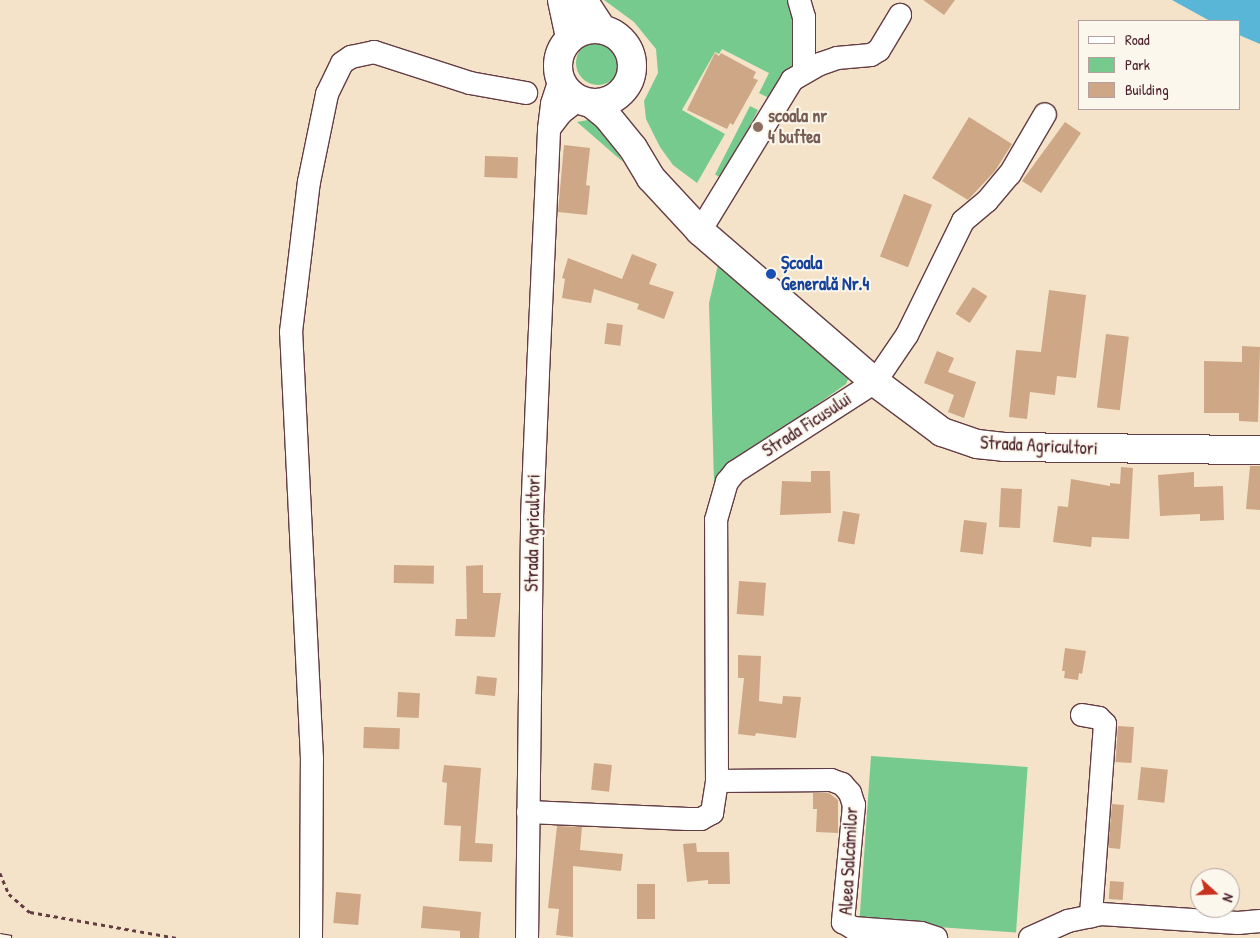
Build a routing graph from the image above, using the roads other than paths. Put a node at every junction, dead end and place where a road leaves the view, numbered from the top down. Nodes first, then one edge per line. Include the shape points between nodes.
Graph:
1 (562, 0) edge
2 (583, 0) edge
3 (799, 0) edge
4 (900, 15) dead end
5 (601, 28) junction
6 (570, 38) junction
7 (804, 70) junction
8 (560, 79) junction
9 (623, 92) junction
10 (526, 93) dead end
11 (585, 101) junction
12 (1045, 114) dead end
13 (549, 129) junction
14 (633, 148) junction
15 (700, 231) junction
16 (875, 382) junction
17 (1260, 450) edge
18 (1082, 715) dead end
19 (717, 781) junction
20 (528, 812) junction
21 (1091, 916) junction
22 (1260, 921) edge
23 (311, 938) edge
24 (527, 938) edge
25 (936, 938) edge
26 (1030, 938) edge

1 - 6 main road
2 - 5 main road
3 - 7 street via 804,17
4 - 7 street via 888,40 871,55 837,58
5 - 6 main road via 590,28
5 - 9 main road via 620,37 632,56 631,78
6 - 8 main road via 559,57
7 - 15 street via 792,80 772,107
8 - 11 main road via 568,91
8 - 13 street, Strada Agricultori
9 - 11 main road via 609,100
9 - 14 main road, Strada Agricultori
10 - 23 street via 470,83 374,52 351,57 342,63 327,94 309,182 291,332 312,758
11 - 13 street via 561,113
11 - 14 main road, Strada Agricultori via 607,116
12 - 16 street, Strada Ficusului via 1010,174 987,201 963,221 907,335
13 - 20 street, Strada Agricultori via 532,518
14 - 15 main road, Strada Agricultori via 651,178
15 - 16 main road, Strada Agricultori
16 - 17 main road, Strada Agricultori via 942,432 977,444
16 - 19 street, Strada Ficusului via 735,472 721,496 716,520
18 - 21 street via 1099,718 1105,724
19 - 20 street via 715,808 712,814 701,819
19 - 25 street, Aleea Salcâmilor via 831,780 842,784 850,793 854,806 844,922 853,928 921,933
20 - 24 street, Strada Agricultori
21 - 22 street via 1190,918 1238,923
21 - 26 street via 1068,921

